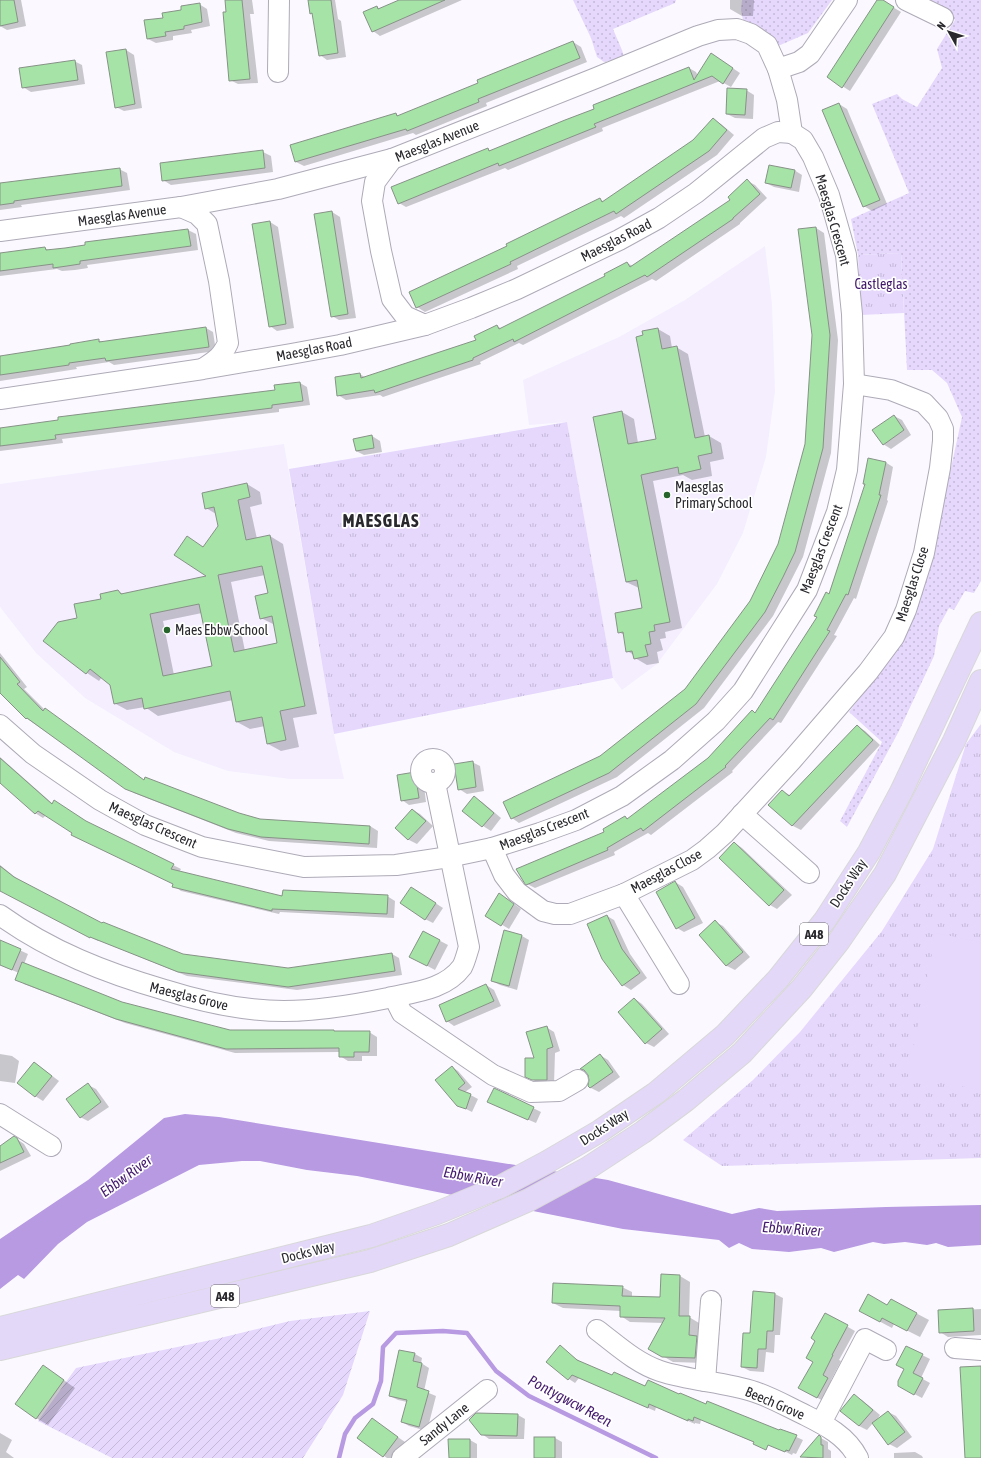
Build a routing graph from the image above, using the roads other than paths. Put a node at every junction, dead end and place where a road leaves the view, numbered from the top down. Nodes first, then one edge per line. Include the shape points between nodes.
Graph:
1 (279, 0) edge
2 (848, 0) edge
3 (906, 0) edge
4 (943, 18) dead end
5 (778, 69) junction
6 (278, 72) dead end
7 (792, 133) junction
8 (392, 159) junction
9 (180, 207) junction
10 (0, 231) edge
11 (425, 325) junction
12 (203, 369) junction
13 (854, 384) junction
14 (0, 399) edge
15 (981, 622) edge
16 (981, 681) edge
17 (0, 725) edge
18 (435, 783) dead end
19 (742, 814) junction
20 (492, 848) junction
21 (449, 857) junction
22 (809, 873) dead end
23 (624, 894) junction
24 (0, 915) edge
25 (679, 984) dead end
26 (394, 996) junction
27 (578, 1080) dead end
28 (0, 1114) edge
29 (51, 1146) dead end
30 (711, 1301) dead end
31 (0, 1328) edge
32 (597, 1330) dead end
33 (955, 1348) dead end
34 (0, 1349) edge
35 (886, 1350) dead end
36 (981, 1350) edge
37 (705, 1381) junction
38 (487, 1390) dead end
39 (821, 1423) junction
40 (402, 1458) edge
41 (858, 1458) edge

1 - 6 street
2 - 5 street via 810,54 799,62
3 - 4 street
5 - 7 street, Maesglas Avenue via 787,100
5 - 8 street, Maesglas Avenue via 767,45 751,34 737,29 718,30
7 - 11 street, Maesglas Road via 778,132 764,138 696,193 659,218 618,240 518,289
7 - 13 street, Maesglas Crescent via 803,140 814,157 829,196 846,255 852,314
8 - 9 street, Maesglas Avenue via 278,189
8 - 11 street via 375,182 372,201 381,251 392,299 405,316
9 - 10 street, Maesglas Avenue
9 - 12 street, Maesglas Road via 197,214 207,224 228,342 217,360
11 - 12 street, Maesglas Road via 340,345
12 - 14 street, Maesglas Road
13 - 19 street, Maesglas Close via 891,390 924,403 938,418 943,429 940,468 924,553 906,610 894,637 863,678
13 - 20 street, Maesglas Crescent via 847,470 837,512 807,590 743,691 716,721 672,760 622,796 576,820
15 - 31 main road, Docks Way / A48 via 901,792 825,920 778,979 725,1035 656,1093 600,1131 500,1187 417,1220 371,1236
16 - 34 main road, Docks Way / A48 via 954,741 885,874 839,942 802,988 742,1053 643,1132 588,1168 529,1200 449,1235 370,1262
17 - 21 street, Maesglas Crescent via 33,754 100,800 145,824 202,847 304,867 396,865
18 - 21 street
19 - 22 street
19 - 23 street, Maesglas Close via 721,837 692,860
20 - 21 street, Maesglas Crescent
20 - 23 street, Maesglas Close via 504,874 517,892 543,910 555,914 570,914
21 - 26 street, Maesglas Grove via 469,947 463,966 450,980 426,990
23 - 25 street, Maesglas Close
24 - 26 street, Maesglas Grove via 46,945 97,968 197,1000 239,1008 283,1011 332,1008
26 - 27 street via 402,1013 493,1075 531,1092 559,1091
28 - 29 street
30 - 37 street
32 - 37 street, Beech Grove via 643,1363 678,1376
33 - 36 street
35 - 39 street, Beech Grove via 865,1339
37 - 39 street, Beech Grove via 754,1392
38 - 40 street, Sandy Lane
39 - 41 street, Beech Grove via 840,1435

